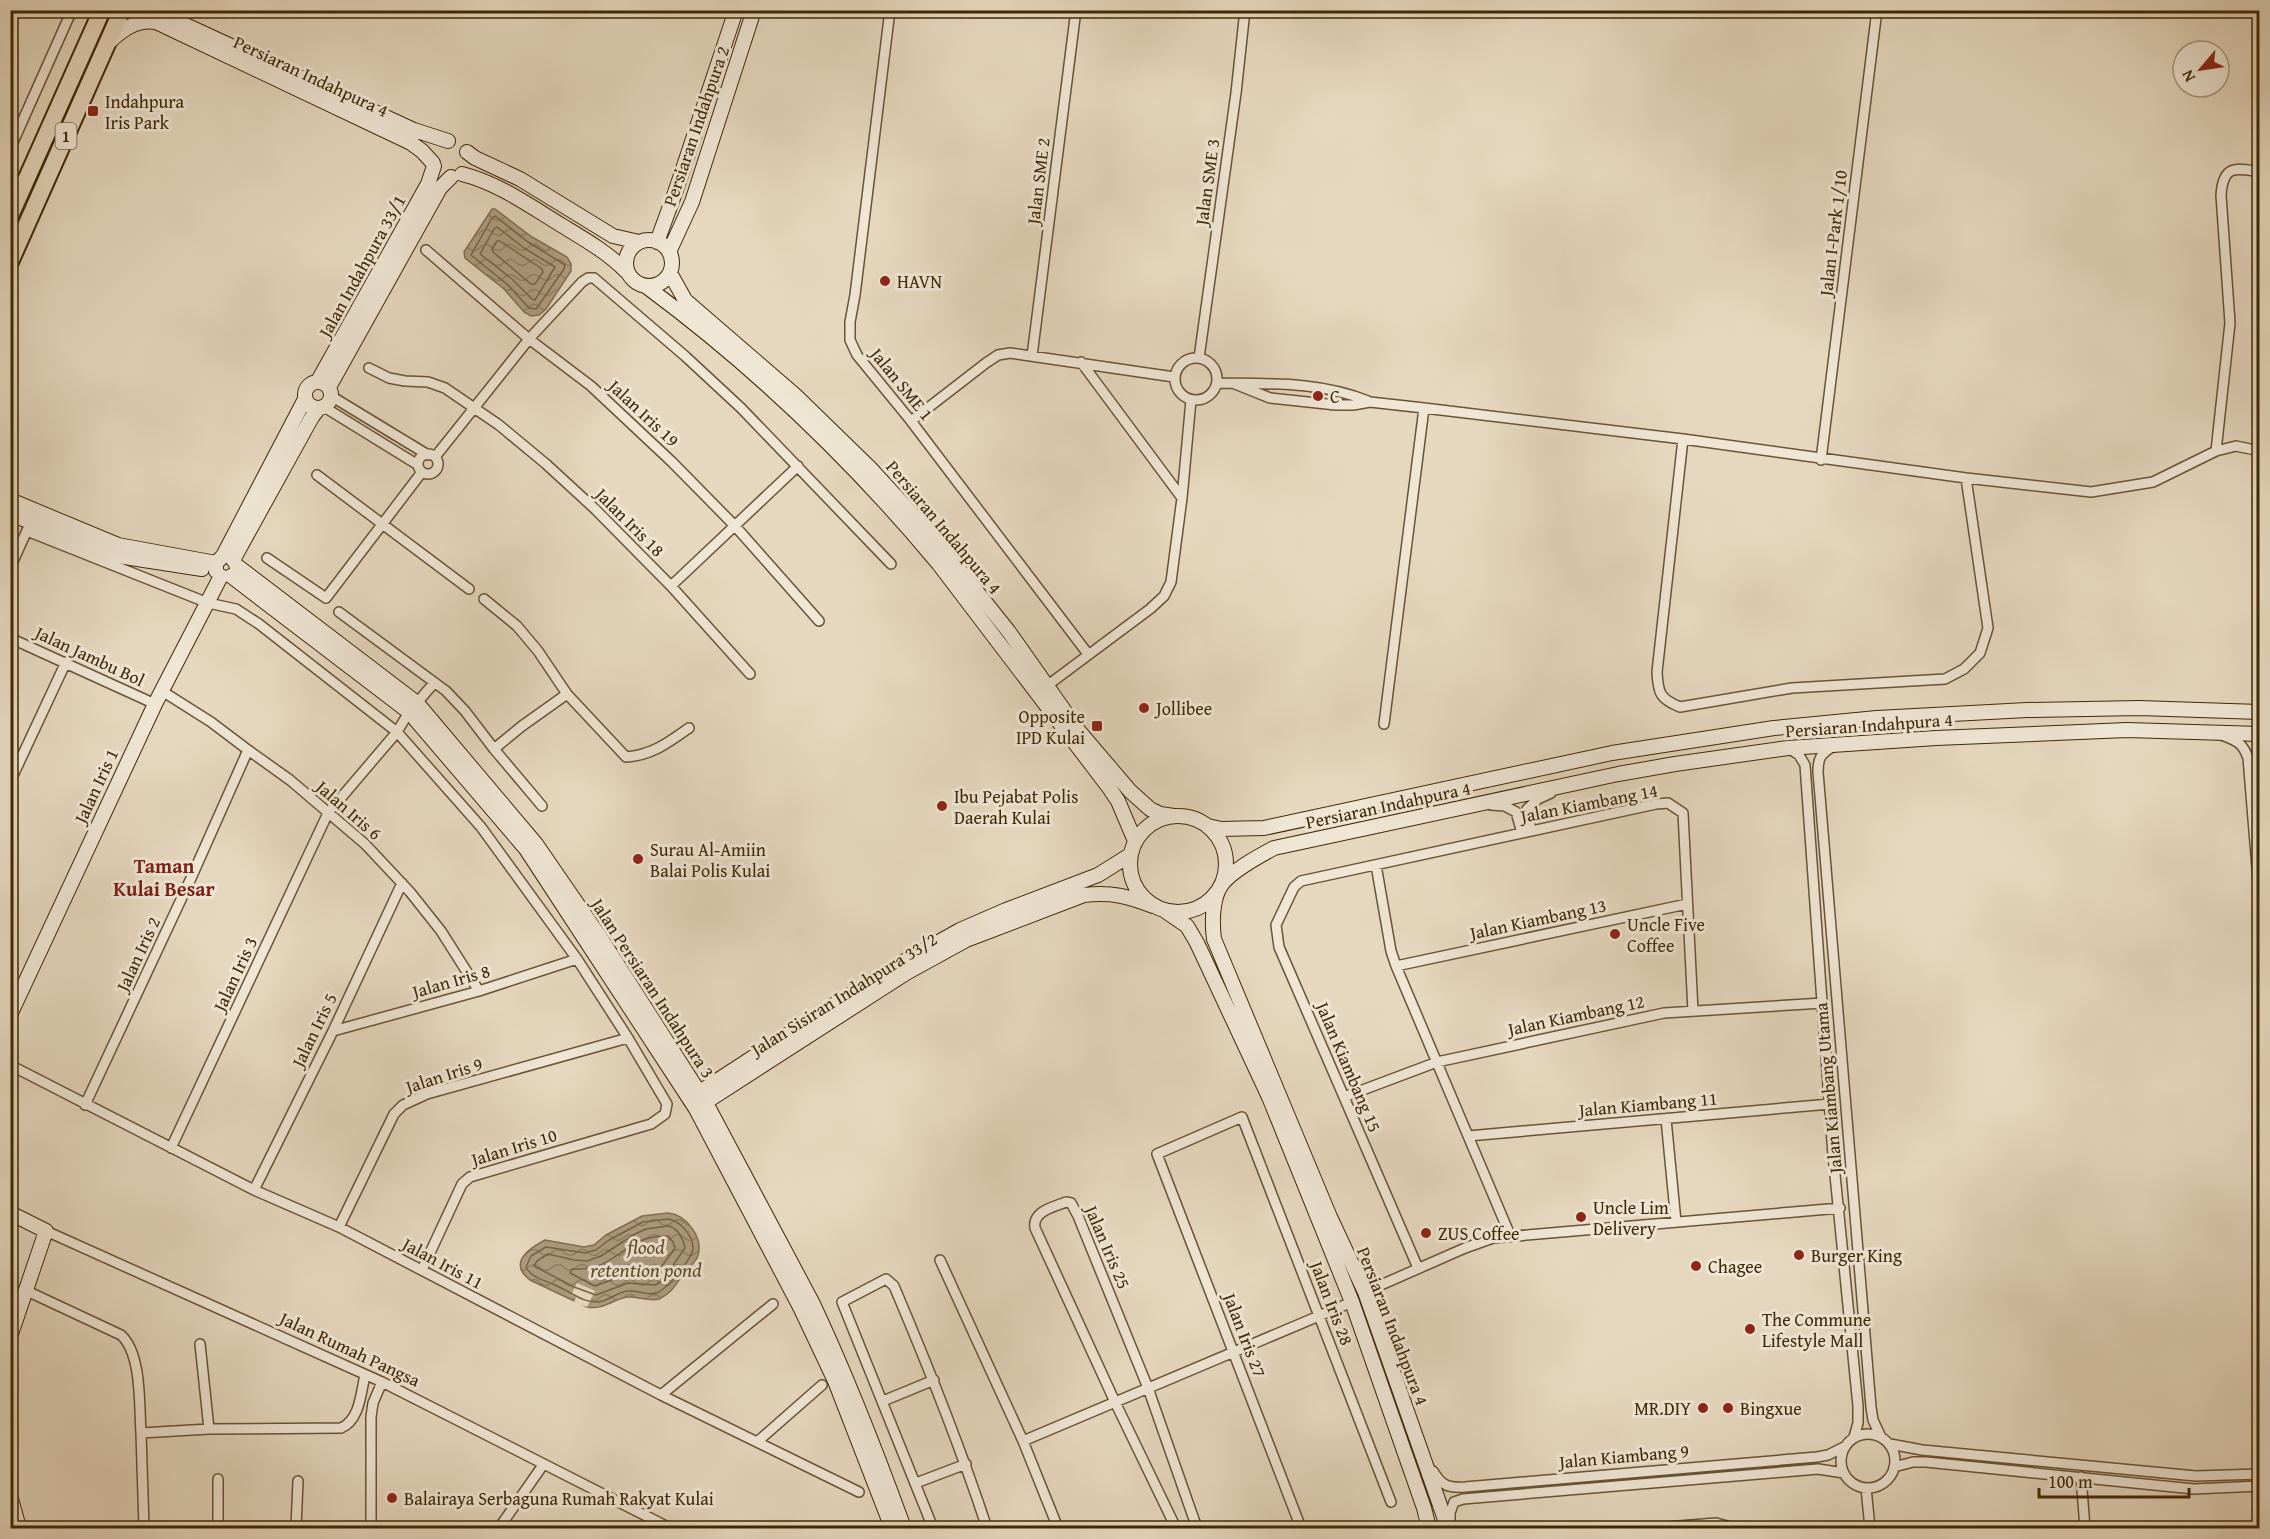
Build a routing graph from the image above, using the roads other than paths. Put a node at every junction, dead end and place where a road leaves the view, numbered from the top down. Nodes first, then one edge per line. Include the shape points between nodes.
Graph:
1 (102, 10) edge
2 (122, 10) edge
3 (159, 10) edge
4 (736, 10) edge
5 (754, 10) edge
6 (890, 10) edge
7 (1076, 10) edge
8 (1245, 10) edge
9 (1877, 10) edge
10 (69, 11) edge
11 (107, 44) junction
12 (448, 141) junction
13 (11, 146) edge
14 (467, 152) junction
15 (433, 164) junction
16 (2259, 172) edge
17 (457, 176) junction
18 (10, 216) edge
19 (639, 242) junction
20 (657, 242) junction
21 (426, 250) dead end
22 (669, 252) junction
23 (10, 262) edge
24 (626, 270) junction
25 (670, 273) junction
26 (647, 287) junction
27 (529, 339) junction
28 (1032, 356) junction
29 (1199, 358) junction
30 (1081, 362) junction
31 (369, 368) dead end
32 (1174, 377) junction
33 (1217, 383) junction
34 (1235, 384) junction
35 (324, 396) junction
36 (305, 399) junction
37 (1191, 400) junction
38 (1370, 402) junction
39 (474, 407) junction
40 (1424, 408) junction
41 (911, 421) junction
42 (1683, 439) junction
43 (2216, 451) junction
44 (2259, 451) edge
45 (431, 456) junction
46 (1821, 460) junction
47 (798, 466) junction
48 (420, 469) junction
49 (317, 475) dead end
50 (1966, 478) junction
51 (1182, 498) junction
52 (10, 500) edge
53 (10, 514) edge
54 (382, 525) junction
55 (735, 526) junction
56 (29, 527) junction
57 (267, 558) dead end
58 (891, 564) dead end
59 (225, 567) junction
60 (10, 568) edge
61 (671, 586) junction
62 (469, 589) dead end
63 (484, 599) dead end
64 (276, 602) junction
65 (208, 603) junction
66 (339, 612) dead end
67 (819, 621) dead end
68 (260, 624) junction
69 (10, 638) edge
70 (1088, 654) junction
71 (66, 662) junction
72 (750, 674) dead end
73 (434, 683) junction
74 (1048, 685) junction
75 (162, 691) junction
76 (567, 694) junction
77 (156, 704) junction
78 (413, 708) junction
79 (2259, 712) edge
80 (1384, 724) dead end
81 (689, 728) dead end
82 (397, 732) junction
83 (2214, 733) junction
84 (2259, 734) edge
85 (1836, 744) junction
86 (1788, 748) junction
87 (494, 749) junction
88 (248, 750) junction
89 (10, 782) edge
90 (1564, 786) junction
91 (1482, 804) junction
92 (543, 806) dead end
93 (328, 813) junction
94 (1174, 816) junction
95 (1208, 826) junction
96 (1527, 832) junction
97 (1132, 848) junction
98 (1376, 865) junction
99 (1301, 881) joint
100 (402, 883) junction
101 (1220, 887) junction
102 (1687, 904) junction
103 (2259, 904) edge
104 (1159, 908) junction
105 (577, 959) junction
106 (1396, 966) junction
107 (478, 991) junction
108 (1823, 1003) junction
109 (1693, 1011) junction
110 (10, 1015) edge
111 (333, 1031) junction
112 (628, 1038) junction
113 (1437, 1062) junction
114 (10, 1065) edge
115 (1344, 1097) junction
116 (698, 1101) junction
117 (1830, 1104) junction
118 (85, 1105) junction
119 (1242, 1117) joint
120 (1666, 1119) junction
121 (1468, 1137) junction
122 (171, 1148) junction
123 (254, 1190) junction
124 (1840, 1208) junction
125 (10, 1213) edge
126 (1676, 1222) junction
127 (339, 1227) junction
128 (46, 1231) junction
129 (1510, 1235) junction
130 (940, 1260) dead end
131 (1418, 1268) junction
132 (422, 1270) junction
133 (27, 1291) junction
134 (1365, 1292) junction
135 (1352, 1302) junction
136 (773, 1304) dead end
137 (1319, 1315) junction
138 (10, 1337) edge
139 (200, 1344) dead end
140 (1233, 1352) junction
141 (365, 1375) junction
142 (934, 1380) junction
143 (382, 1382) junction
144 (822, 1385) dead end
145 (1148, 1388) junction
146 (661, 1395) junction
147 (883, 1401) junction
148 (1115, 1402) junction
149 (209, 1429) junction
150 (141, 1433) junction
151 (1854, 1437) junction
152 (1881, 1437) junction
153 (1023, 1441) junction
154 (757, 1442) junction
155 (1890, 1444) junction
156 (1844, 1447) junction
157 (1422, 1454) junction
158 (966, 1464) junction
159 (543, 1465) junction
160 (1894, 1467) junction
161 (1844, 1473) junction
162 (2259, 1474) edge
163 (2081, 1477) junction
164 (218, 1479) dead end
165 (298, 1481) dead end
166 (916, 1483) junction
167 (2259, 1486) edge
168 (1866, 1488) junction
169 (859, 1492) dead end
170 (11, 1499) edge
171 (1391, 1502) dead end
172 (1188, 1505) junction
173 (1168, 1512) junction
174 (19, 1528) edge
175 (144, 1528) edge
176 (218, 1528) edge
177 (296, 1528) edge
178 (371, 1528) edge
179 (499, 1528) edge
180 (670, 1528) edge
181 (892, 1528) edge
182 (904, 1528) edge
183 (933, 1528) edge
184 (987, 1528) edge
185 (1058, 1528) edge
186 (1176, 1528) edge
187 (1197, 1528) edge
188 (1301, 1528) edge
189 (1429, 1528) edge
190 (1449, 1528) edge
191 (1654, 1528) edge
192 (1734, 1528) edge
193 (1870, 1528) edge
194 (2085, 1528) edge

1 - 18 highway, 1
2 - 11 highway, 1
3 - 12 street, Persiaran Indahpura 4 via 414,130
4 - 20 street, Persiaran Indahpura 2
5 - 22 street, Persiaran Indahpura 2 via 692,202
6 - 41 street, Jalan SME 1 via 850,340 857,355
7 - 28 street, Jalan SME 2
8 - 29 street, Jalan SME 3
9 - 46 street, Jalan I-Park 1/10
10 - 13 street
11 - 15 street, Persiaran Indahpura 4 via 125,28 139,22 156,22 411,143
11 - 23 highway, 1
12 - 14 street, Persiaran Indahpura 4 via 457,142
12 - 15 street via 437,147
14 - 17 street via 468,166
14 - 19 street, Persiaran Indahpura 4 via 520,179 613,236
15 - 17 street, Persiaran Indahpura 4 via 442,175
15 - 35 street, Jalan Indahpura 33/1 via 428,184
16 - 43 street via 2237,169 2222,180 2230,322
17 - 24 street, Persiaran Indahpura 4 via 494,185 612,257
17 - 35 street, Jalan Indahpura 33/1 via 440,188
19 - 20 street
19 - 24 street via 627,253
20 - 22 street
21 - 27 street, Jalan Iris 19
22 - 25 street
24 - 26 street via 634,282
25 - 26 street via 661,284
25 - 74 street, Persiaran Indahpura 4 via 685,300 870,468 935,539
26 - 97 street, Persiaran Indahpura 4 via 714,338 789,405 893,510 1110,789 1118,801
27 - 39 street
27 - 47 street via 582,282 594,278 685,356
27 - 55 street, Jalan Iris 19 via 591,386
28 - 30 street
28 - 41 street via 998,355
29 - 32 street via 1182,362
29 - 33 street via 1213,367
30 - 32 street
30 - 51 street
31 - 39 street, Jalan Iris 18 via 389,378 445,388
32 - 37 street via 1182,396
33 - 34 street
33 - 37 street via 1207,397
34 - 38 street via 1320,387
34 - 38 street via 1270,398 1336,405
35 - 36 street via 310,406
35 - 36 street via 307,387
35 - 45 street
35 - 48 street
35 - 59 street, Jalan Indahpura 33/1
36 - 59 street
37 - 51 street
38 - 40 street
39 - 45 street
39 - 61 street, Jalan Iris 18 via 546,464
40 - 42 street
40 - 80 street
41 - 70 street, Jalan SME 1
42 - 46 street
42 - 50 street via 1657,672 1658,689 1666,702 1680,706 1792,688 1945,679 1964,669 1980,653 1988,628
43 - 44 street via 2236,447
43 - 50 street via 2153,482 2091,492
45 - 48 street via 422,457
45 - 48 street via 438,465 436,470 430,474
46 - 50 street
47 - 55 street
47 - 58 street
48 - 54 street
49 - 54 street
51 - 70 street via 1168,590 1150,609
52 - 59 street via 118,545
53 - 56 street
54 - 57 street via 326,598
54 - 62 street
55 - 61 street
55 - 67 street, Jalan Iris 19
56 - 59 street via 118,556
56 - 60 street
56 - 65 street
59 - 64 street, Jalan Persiaran Indahpura 3
59 - 65 street, Jalan Iris 1
61 - 72 street, Jalan Iris 18
63 - 76 street via 517,626
64 - 68 street
64 - 78 street, Jalan Persiaran Indahpura 3
65 - 68 street via 236,609
65 - 75 street, Jalan Iris 1
66 - 73 street
68 - 82 street
69 - 71 street, Jalan Jambu Bol
70 - 74 street
71 - 77 street, Jalan Jambu Bol
71 - 89 street
73 - 78 street, Jalan Iris 3
73 - 87 street via 465,711
74 - 94 street, Persiaran Indahpura 4 via 1078,730 1130,791 1150,809
75 - 77 street, Jalan Iris 1
75 - 88 street, Jalan Iris 6
76 - 81 street via 626,757 658,750
76 - 87 street
77 - 110 street, Jalan Iris 1
78 - 82 street, Jalan Iris 3
78 - 116 street, Jalan Persiaran Indahpura 3 via 536,844 600,937
79 - 95 street via 2027,710 1774,728 1612,753 1264,828
82 - 93 street, Jalan Iris 3
82 - 105 street via 481,827
83 - 84 street, Persiaran Indahpura 4
83 - 85 street, Persiaran Indahpura 4 via 2127,730
83 - 103 street via 2238,741 2248,758
85 - 86 street, Persiaran Indahpura 4
85 - 152 street, Jalan Kiambang Utama via 1818,759 1818,772 1871,1407
86 - 90 street, Persiaran Indahpura 4 via 1675,764
86 - 108 street, Jalan Kiambang Utama via 1805,765
87 - 92 street
88 - 93 street, Jalan Iris 6
88 - 118 street, Jalan Iris 2
90 - 91 street, Persiaran Indahpura 4
90 - 96 street via 1530,806
91 - 96 street via 1514,810
91 - 101 street, Persiaran Indahpura 4 via 1274,848 1252,859
93 - 100 street, Jalan Iris 6
93 - 122 street, Jalan Iris 3
94 - 95 street via 1186,816
94 - 97 street via 1145,828
95 - 101 street via 1225,854
96 - 98 street, Jalan Kiambang 14
96 - 102 street, Jalan Kiambang 14 via 1668,803 1683,813
97 - 104 street via 1133,884
97 - 116 street, Jalan Sisiran Indahpura 33/2 via 1098,875 960,930 900,963 821,1013
98 - 99 street, Jalan Kiambang 14
98 - 106 street
99 - 115 street, Jalan Kiambang 15 via 1294,886 1276,925 1276,936
100 - 107 street, Jalan Iris 6 via 441,931
100 - 111 street, Jalan Iris 5
101 - 104 street via 1197,909 1181,913
101 - 134 street, Persiaran Indahpura 4 via 1212,921 1221,959
102 - 106 street, Jalan Kiambang 13
102 - 109 street, Jalan Kiambang 14
104 - 116 street, Jalan Sisiran Indahpura 33/2 via 1122,894 1084,895 966,940
104 - 135 street, Persiaran Indahpura 4 via 1187,926 1197,944 1269,1096
105 - 107 street, Jalan Iris 8
105 - 112 street
106 - 113 street
107 - 111 street, Jalan Iris 8
108 - 109 street, Jalan Kiambang 12
108 - 117 street, Jalan Kiambang Utama
109 - 113 street, Jalan Kiambang 12 via 1664,1012
111 - 123 street, Jalan Iris 5
112 - 127 street, Jalan Iris 9 via 427,1094 403,1105 394,1114
112 - 132 street, Jalan Iris 10 via 667,1104 666,1114 651,1125 470,1177 462,1184
113 - 115 street, Jalan Kiambang 12
113 - 121 street
114 - 118 street, Jalan Iris 11
115 - 131 street, Jalan Kiambang 15
116 - 181 street, Jalan Persiaran Indahpura 3 via 835,1381
116 - 182 street, Jalan Persiaran Indahpura 3 via 822,1323 859,1406
117 - 120 street, Jalan Kiambang 11
117 - 124 street, Jalan Kiambang Utama
118 - 122 street, Jalan Iris 11
119 - 137 street, Jalan Iris 28
119 - 140 street, Jalan Iris 27 via 1157,1154
120 - 121 street, Jalan Kiambang 11
120 - 126 street
121 - 129 street
122 - 123 street, Jalan Iris 11
123 - 127 street, Jalan Iris 11
124 - 126 street
124 - 151 street, Jalan Kiambang Utama via 1858,1406
125 - 128 street, Jalan Rumah Pangsa
126 - 129 street
127 - 132 street, Jalan Iris 11
128 - 133 street
128 - 141 street, Jalan Rumah Pangsa
129 - 131 street
130 - 153 street
131 - 134 street
132 - 146 street, Jalan Iris 11
133 - 138 street
133 - 150 street via 128,1341 135,1360
134 - 157 street, Persiaran Indahpura 4
135 - 137 street
135 - 189 street, Persiaran Indahpura 4
136 - 146 street
137 - 140 street
137 - 171 street, Jalan Iris 28
139 - 149 street
140 - 145 street
140 - 188 street, Jalan Iris 27
141 - 143 street, Jalan Rumah Pangsa
141 - 149 street via 355,1414 341,1428
142 - 147 street
142 - 147 street via 894,1286 886,1279 842,1302
142 - 158 street
143 - 159 street, Jalan Rumah Pangsa
143 - 178 street via 371,1417
144 - 154 street
145 - 148 street
145 - 148 street, Jalan Iris 25 via 1078,1216 1071,1203 1061,1204 1037,1216 1035,1228
145 - 172 street, Jalan Iris 25
146 - 154 street, Jalan Iris 11
147 - 166 street
148 - 153 street
148 - 173 street, Jalan Iris 25
149 - 150 street
150 - 175 street
151 - 152 street via 1868,1433
151 - 156 street
152 - 155 street
153 - 185 street
154 - 169 street, Jalan Iris 11
155 - 160 street
155 - 162 street via 2196,1476
156 - 157 street, Jalan Kiambang 9 via 1817,1457 1451,1488 1441,1484
156 - 161 street
157 - 190 street, Persiaran Indahpura 4
158 - 166 street
158 - 184 street
159 - 179 street
159 - 180 street, Jalan Rumah Pangsa
160 - 163 street via 1913,1461
160 - 168 street via 1887,1480
161 - 168 street via 1853,1484
161 - 190 street, Jalan Kiambang 9 via 1818,1469 1462,1499 1454,1502
163 - 167 street via 2194,1489
163 - 194 street
164 - 176 street
165 - 177 street
166 - 183 street
168 - 193 street
170 - 174 street
172 - 173 street
172 - 187 street, Jalan Iris 25
173 - 186 street, Jalan Iris 25
191 - 192 street via 1716,1523

